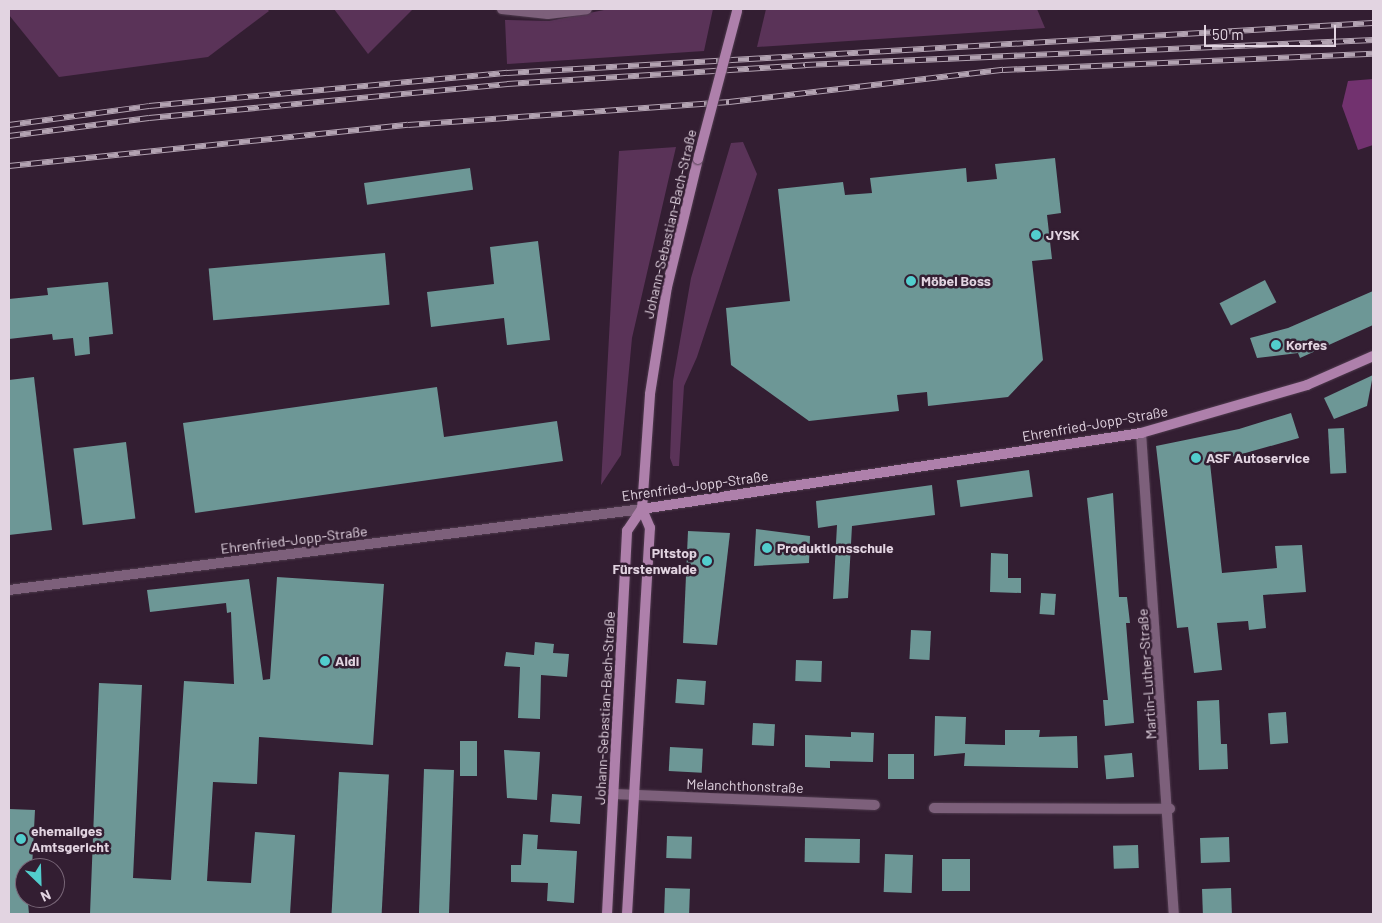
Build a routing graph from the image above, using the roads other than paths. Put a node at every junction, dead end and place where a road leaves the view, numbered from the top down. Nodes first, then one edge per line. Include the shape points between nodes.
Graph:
1 (502, 9) edge
2 (587, 9) edge
3 (737, 10) edge
4 (1373, 356) edge
5 (1141, 433) junction
6 (642, 509) junction
7 (9, 590) edge
8 (614, 794) junction
9 (633, 795) junction
10 (875, 805) dead end
11 (934, 808) dead end
12 (1170, 809) junction
13 (607, 914) edge
14 (627, 914) edge
15 (1174, 914) edge

1 - 2 street via 548,14
3 - 6 street, Johann-Sebastian-Bach-Straße, bridge via 667,287 650,394
4 - 5 street, Ehrenfried-Jopp-Straße via 1307,385
5 - 6 street, Ehrenfried-Jopp-Straße
5 - 12 street, Martin-Luther-Straße
6 - 7 street, Ehrenfried-Jopp-Straße
6 - 8 street, Johann-Sebastian-Bach-Straße via 627,531
6 - 9 street, Johann-Sebastian-Bach-Straße via 650,528
8 - 9 street, Melanchthonstraße
8 - 13 street, Johann-Sebastian-Bach-Straße
9 - 10 street, Melanchthonstraße
9 - 14 street, Johann-Sebastian-Bach-Straße
11 - 12 street
12 - 15 street, Martin-Luther-Straße

